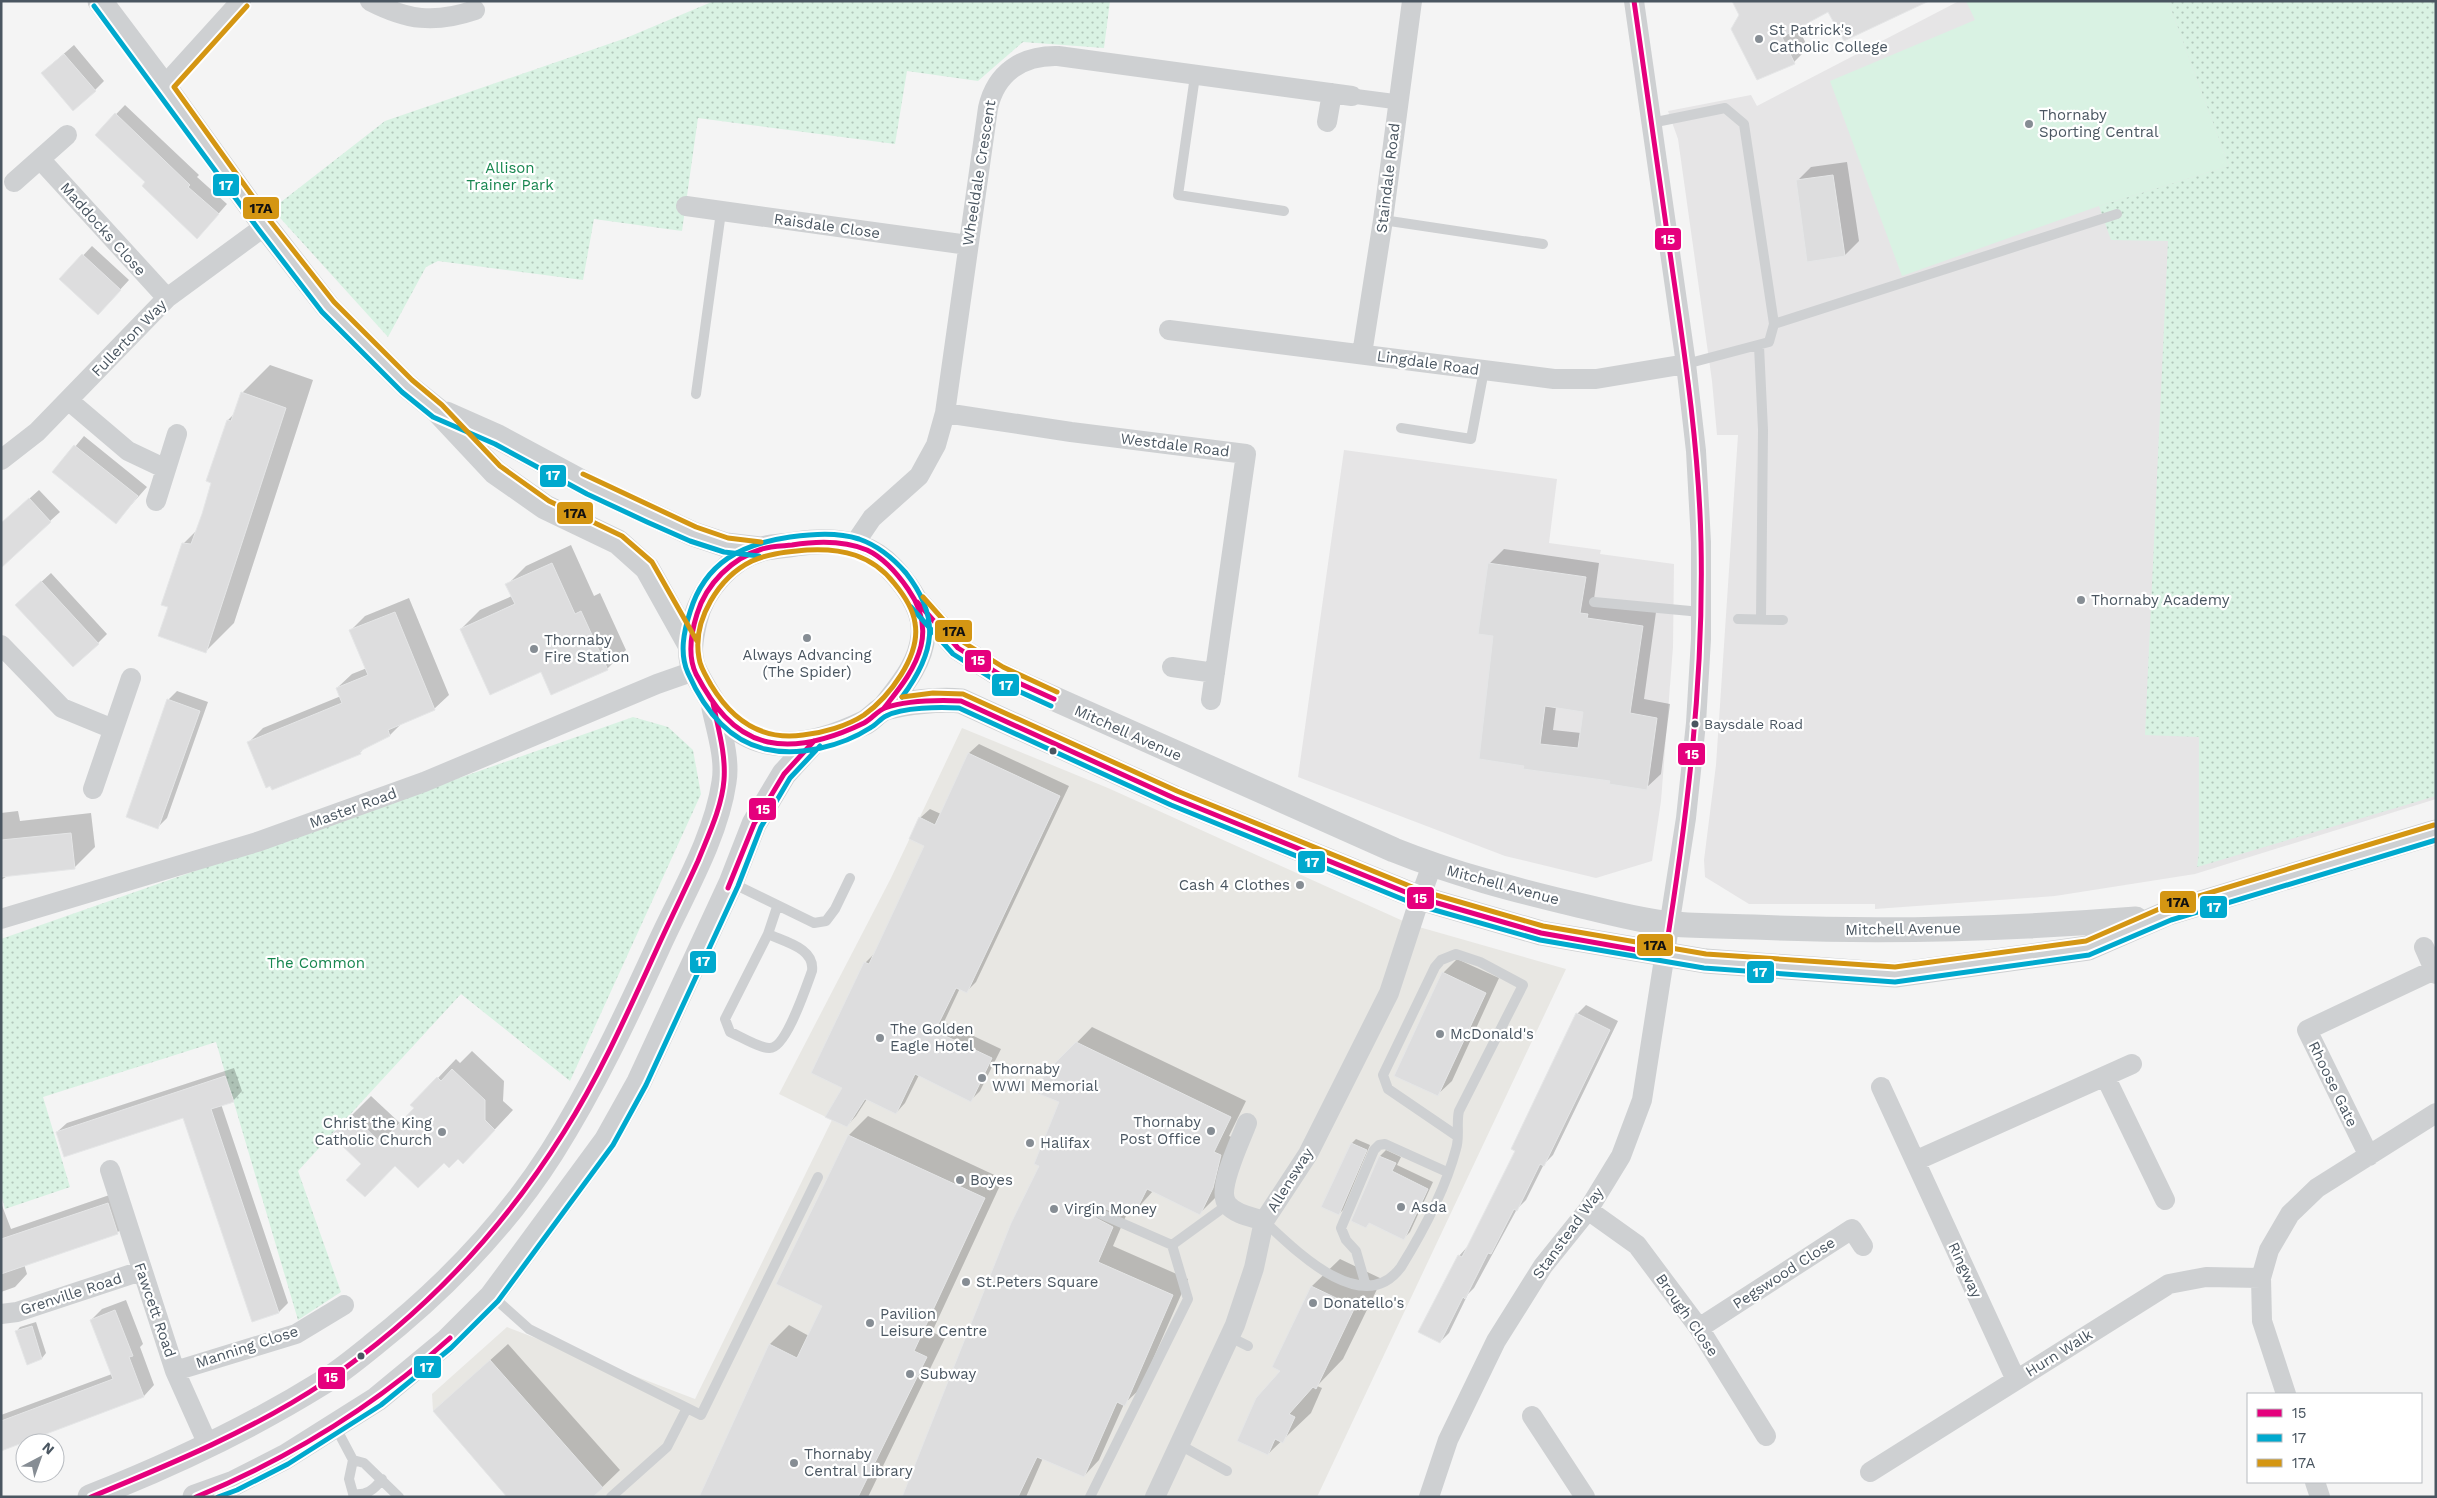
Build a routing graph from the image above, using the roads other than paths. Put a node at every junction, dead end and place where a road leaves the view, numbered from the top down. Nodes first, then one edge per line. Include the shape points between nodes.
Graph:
1 (100, 1) edge
2 (241, 1) edge
3 (370, 1) edge
4 (1412, 1) edge
5 (1634, 1) edge
6 (475, 10) dead end
7 (1195, 76) junction
8 (164, 86) junction
9 (1332, 93) junction
10 (1352, 96) joint
11 (1398, 102) junction
12 (1327, 122) dead end
13 (1651, 123) junction
14 (67, 136) dead end
15 (40, 159) junction
16 (14, 182) dead end
17 (686, 206) dead end
18 (1284, 211) dead end
19 (721, 212) junction
20 (2117, 214) dead end
21 (1383, 220) junction
22 (265, 226) junction
23 (1543, 244) dead end
24 (968, 245) junction
25 (167, 298) junction
26 (1774, 324) junction
27 (1169, 330) dead end
28 (1759, 346) junction
29 (1362, 354) junction
30 (1686, 364) junction
31 (1484, 370) junction
32 (696, 394) dead end
33 (68, 400) junction
34 (437, 410) junction
35 (945, 413) junction
36 (1401, 428) dead end
37 (177, 434) dead end
38 (1, 460) edge
39 (166, 469) junction
40 (156, 502) dead end
41 (853, 546) junction
42 (760, 549) junction
43 (917, 602) junction
44 (1594, 602) dead end
45 (1701, 612) junction
46 (1738, 619) dead end
47 (1761, 619) junction
48 (1783, 620) dead end
49 (1, 645) edge
50 (690, 646) junction
51 (1172, 667) dead end
52 (694, 671) junction
53 (1215, 673) junction
54 (131, 678) dead end
55 (1212, 700) dead end
56 (713, 703) junction
57 (884, 708) junction
58 (113, 729) junction
59 (814, 741) junction
60 (93, 789) dead end
61 (2436, 832) edge
62 (1432, 865) junction
63 (850, 878) dead end
64 (731, 883) junction
65 (1420, 898) junction
66 (777, 907) junction
67 (2154, 918) junction
68 (1, 919) edge
69 (1670, 924) junction
70 (768, 934) junction
71 (2424, 948) dead end
72 (1665, 955) junction
73 (2435, 972) edge
74 (2132, 1064) dead end
75 (602, 1066) junction
76 (2105, 1076) junction
77 (639, 1082) junction
78 (1881, 1087) dead end
79 (2436, 1113) edge
80 (1247, 1123) dead end
81 (1457, 1136) junction
82 (2369, 1156) junction
83 (1915, 1160) junction
84 (110, 1170) dead end
85 (1448, 1172) junction
86 (818, 1177) dead end
87 (2164, 1200) dead end
88 (1227, 1205) junction
89 (1588, 1210) junction
90 (1101, 1214) dead end
91 (1264, 1221) junction
92 (1172, 1245) junction
93 (1863, 1246) dead end
94 (141, 1271) junction
95 (2261, 1278) junction
96 (1366, 1286) junction
97 (492, 1296) junction
98 (344, 1305) dead end
99 (1, 1314) edge
100 (1699, 1328) junction
101 (1230, 1337) junction
102 (1248, 1346) dead end
103 (176, 1371) junction
104 (2016, 1380) junction
105 (2286, 1393) edge
106 (687, 1408) junction
107 (1532, 1416) dead end
108 (335, 1426) junction
109 (1766, 1436) dead end
110 (1180, 1445) junction
111 (209, 1447) junction
112 (353, 1460) junction
113 (1227, 1471) dead end
114 (1870, 1472) dead end
115 (382, 1479) junction
116 (2315, 1483) edge
117 (354, 1496) edge
118 (90, 1497) edge
119 (194, 1497) edge
120 (399, 1497) edge
121 (611, 1497) edge
122 (1090, 1497) edge
123 (1155, 1497) edge
124 (1429, 1497) edge
125 (1585, 1497) edge
126 (2320, 1497) edge

1 - 8 street
2 - 8 street
3 - 6 street via 397,14 431,19
4 - 11 street, Staindale Road
5 - 13 street
7 - 9 street, Wheeldale Crescent
7 - 18 lane via 1178,195
7 - 24 street, Wheeldale Crescent via 1058,56 1037,57 1014,66 994,87 990,97
8 - 22 street
9 - 10 street, Wheeldale Crescent
9 - 12 street
10 - 11 street
11 - 21 street, Staindale Road
13 - 26 lane via 1725,108 1744,124
13 - 30 street
14 - 15 street
15 - 16 street
15 - 25 street, Maddocks Close
17 - 19 street, Raisdale Close
19 - 24 street, Raisdale Close
19 - 32 lane
20 - 26 lane
21 - 23 lane
21 - 29 street, Staindale Road
22 - 25 street, Fullerton Way
22 - 34 street via 328,307 407,386
24 - 35 street, Wheeldale Crescent
25 - 33 street, Fullerton Way
26 - 28 lane via 1769,342
27 - 29 street, Lingdale Road
28 - 30 lane
28 - 47 lane via 1764,430
29 - 31 street, Lingdale Road
30 - 31 street, Lingdale Road via 1596,379 1554,379
30 - 45 street via 1696,450
31 - 36 lane via 1471,439
33 - 38 street, Fullerton Way via 37,432
33 - 39 street via 128,451
34 - 42 street via 693,534 726,545
34 - 50 street via 495,472 545,507 618,542 647,568
35 - 41 street, Wheeldale Crescent via 936,445 919,476 872,518
35 - 53 street, Westdale Road via 1246,454
37 - 39 street
39 - 40 street
41 - 42 street, Mitchell Avenue via 819,541
41 - 43 street, Mitchell Avenue via 876,555 894,569
42 - 50 street, Mitchell Avenue via 733,563 711,586 697,612
43 - 57 street, Mitchell Avenue via 923,635 916,658 908,678
43 - 62 street, Mitchell Avenue via 958,648 999,674
44 - 45 lane
45 - 69 street via 1696,723
46 - 47 lane
47 - 48 lane
49 - 58 street via 62,708
50 - 52 street, Mitchell Avenue
51 - 53 street
52 - 56 street, Mitchell Avenue
52 - 68 street, Master Road via 424,782 257,842
53 - 55 street, Westdale Road
54 - 58 street
56 - 59 street, Mitchell Avenue via 731,726 766,742 790,745
56 - 75 street via 722,746 724,781 711,830
57 - 59 street, Mitchell Avenue via 865,723
57 - 65 street, Mitchell Avenue via 961,701 1174,798
58 - 60 street
59 - 64 street via 784,774 759,815
61 - 67 street, Mitchell Avenue
62 - 65 street, Allensway
62 - 69 street, Mitchell Avenue via 1507,889
63 - 66 lane via 826,921 814,924
64 - 66 lane
64 - 77 street
65 - 72 street, Mitchell Avenue via 1541,933
65 - 91 street, Allensway via 1389,993 1308,1154
66 - 70 lane
67 - 69 street, Mitchell Avenue via 2061,925 1883,930
67 - 72 street, Mitchell Avenue via 2088,948 1895,975 1705,961
69 - 72 street
70 - 70 lane via 725,1019 730,1032 768,1048 776,1047 785,1037 813,963 808,953
71 - 73 street, Rhoose Gate
72 - 89 street, Stanstead Way via 1642,1100 1621,1156
73 - 82 street, Rhoose Gate via 2307,1030
74 - 76 street
75 - 77 street
75 - 111 street via 551,1154 526,1189 454,1273 400,1324 323,1383
76 - 83 street
76 - 87 street
77 - 97 street via 585,1173
78 - 83 street, Ringway
79 - 82 street
80 - 88 street via 1225,1182 1223,1195
81 - 81 lane via 1459,1111 1523,985 1456,954 1441,960 1435,967 1384,1075 1388,1089
81 - 85 lane via 1457,1147
82 - 95 street via 2317,1188 2290,1214 2269,1250
83 - 104 street, Ringway
84 - 94 street, Fawcett Road
85 - 96 lane via 1401,1267 1385,1283
85 - 96 lane via 1385,1144 1374,1150 1341,1228 1356,1252
86 - 106 lane via 701,1414
88 - 91 street
88 - 92 lane
89 - 100 street, Brough Close via 1637,1245
89 - 124 street, Stanstead Way via 1543,1266 1496,1341 1448,1440
90 - 92 lane
91 - 96 lane via 1295,1251 1323,1270 1348,1284
91 - 101 street, Allensway via 1254,1268
92 - 122 lane via 1188,1298
93 - 100 street, Pegswood Close via 1852,1229
94 - 99 street, Grenville Road via 17,1312
94 - 103 street, Fawcett Road
95 - 104 street, Hurn Walk via 2206,1277 2170,1284
95 - 105 street via 2262,1321
97 - 106 lane via 528,1329
97 - 108 street via 446,1342 377,1399
98 - 103 street, Manning Close via 296,1334
100 - 109 street, Brough Close
101 - 102 lane
101 - 110 street, Allensway
103 - 111 street, Fawcett Road
104 - 114 street, Hurn Walk
106 - 121 lane via 667,1447
107 - 125 street
108 - 112 lane
108 - 119 street via 285,1457
110 - 113 lane
110 - 123 street, Allensway
111 - 118 street
112 - 115 lane via 364,1463
112 - 117 lane via 349,1479
115 - 117 lane via 370,1491
115 - 120 lane
116 - 126 street

